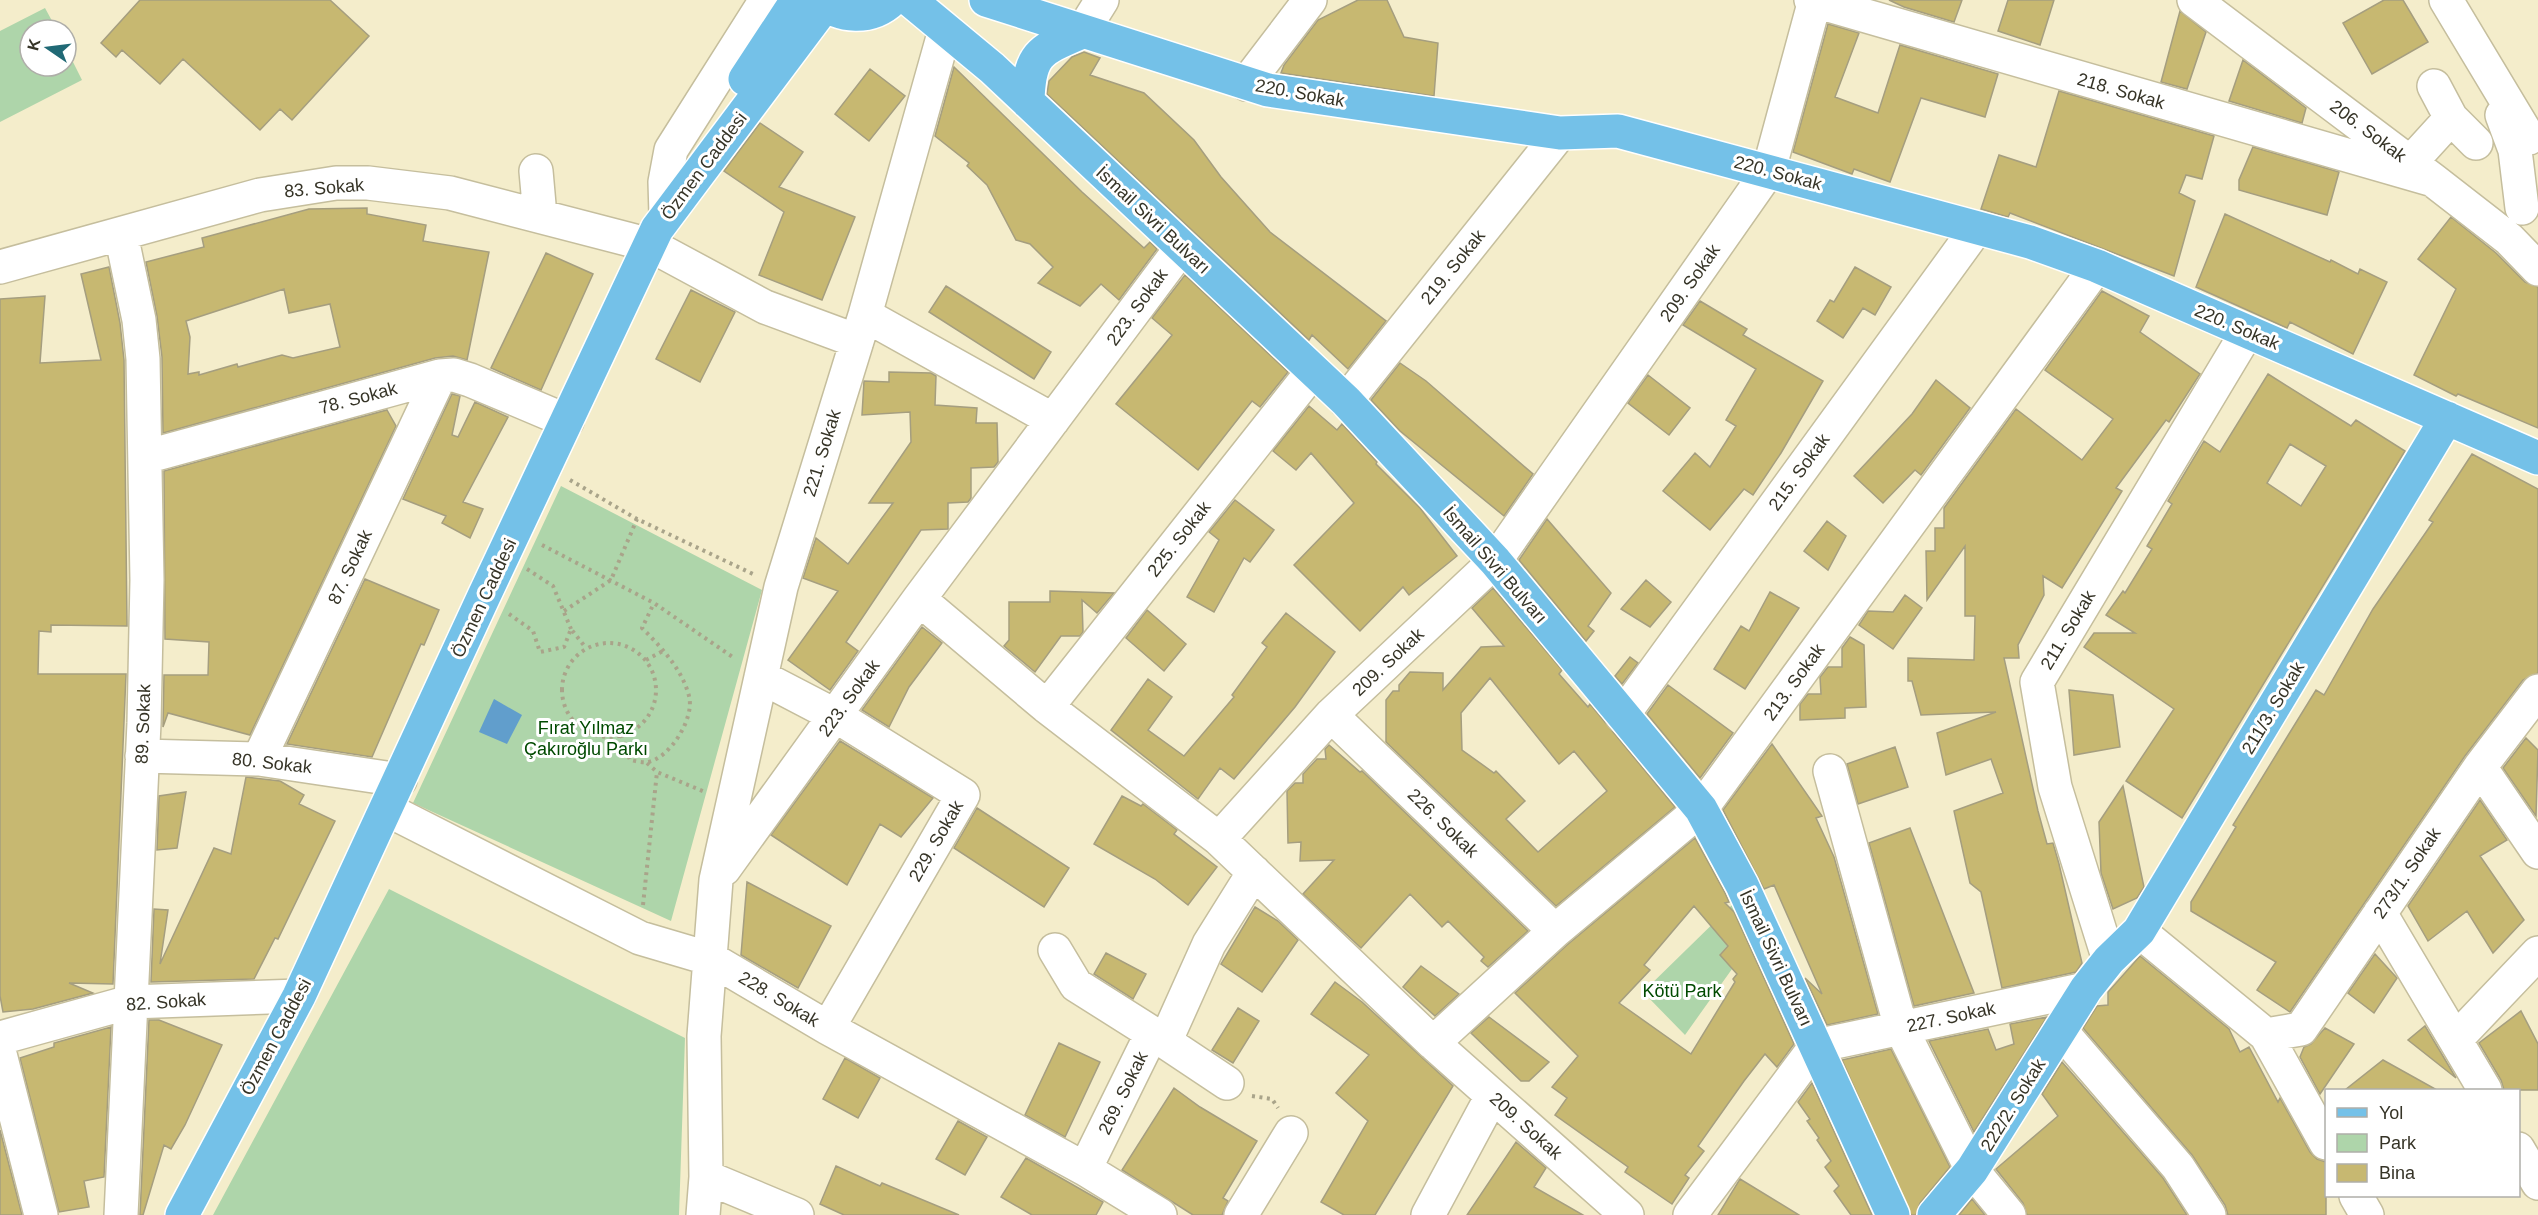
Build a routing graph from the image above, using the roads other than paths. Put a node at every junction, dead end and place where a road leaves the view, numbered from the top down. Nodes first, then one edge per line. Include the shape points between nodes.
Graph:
1 (766, 0) edge
2 (892, 0) edge
3 (910, 0) edge
4 (986, 0) edge
5 (1102, 0) edge
6 (1310, 0) edge
7 (1813, 0) edge
8 (2194, 0) edge
9 (2446, 0) edge
10 (814, 2) edge
11 (945, 30) junction
12 (1082, 32) junction
13 (1246, 84) junction
14 (2434, 86) dead end
15 (2499, 87) junction
16 (1028, 102) junction
17 (2451, 118) junction
18 (1560, 133) junction
19 (2529, 138) dead end
20 (2476, 143) dead end
21 (1769, 170) junction
22 (536, 171) dead end
23 (2421, 171) junction
24 (2522, 208) dead end
25 (666, 215) junction
26 (540, 216) junction
27 (1976, 229) junction
28 (121, 234) junction
29 (650, 245) junction
30 (1182, 246) junction
31 (2534, 256) edge
32 (0, 267) edge
33 (2097, 267) junction
34 (861, 328) junction
35 (2247, 332) junction
36 (1312, 372) junction
37 (440, 376) junction
38 (1346, 401) junction
39 (2448, 418) junction
40 (1053, 420) junction
41 (567, 421) junction
42 (145, 457) junction
43 (2538, 458) edge
44 (1495, 561) junction
45 (919, 599) junction
46 (761, 677) junction
47 (2538, 691) edge
48 (1047, 707) junction
49 (1331, 715) junction
50 (836, 716) junction
51 (1623, 716) junction
52 (142, 756) junction
53 (259, 759) junction
54 (2480, 767) junction
55 (1830, 771) dead end
56 (393, 795) junction
57 (1701, 809) junction
58 (1219, 839) junction
59 (2538, 852) edge
60 (1254, 873) junction
61 (716, 880) junction
62 (2380, 913) junction
63 (1555, 931) junction
64 (2139, 931) junction
65 (1055, 950) dead end
66 (2538, 953) edge
67 (711, 959) junction
68 (2109, 960) junction
69 (2086, 989) junction
70 (299, 996) junction
71 (130, 1002) junction
72 (828, 1028) junction
73 (1901, 1028) junction
74 (2060, 1030) junction
75 (2266, 1035) junction
76 (0, 1038) edge
77 (1158, 1038) junction
78 (2456, 1039) junction
79 (1433, 1043) junction
80 (1816, 1046) junction
81 (0, 1054) edge
82 (1227, 1083) road end
83 (2484, 1089) edge
84 (1492, 1096) junction
85 (1291, 1133) road end
86 (2325, 1141) edge
87 (2520, 1152) edge
88 (1085, 1169) junction
89 (1972, 1170) junction
90 (706, 1177) junction
91 (2537, 1179) edge
92 (2357, 1197) edge
93 (41, 1215) edge
94 (121, 1215) edge
95 (182, 1215) edge
96 (704, 1215) edge
97 (797, 1215) edge
98 (1160, 1215) edge
99 (1241, 1215) edge
100 (1428, 1215) edge
101 (1627, 1215) edge
102 (1690, 1215) edge
103 (1893, 1215) edge
104 (1934, 1215) edge
105 (2009, 1215) edge
106 (2209, 1215) edge
107 (2367, 1215) edge

1 - 25 street via 671,150 665,182
2 - 10 main road via 870,13 851,15
3 - 11 main road, İsmail Sivri Bulvarı
4 - 12 main road, 220. Sokak
5 - 12 street
6 - 13 street
7 - 21 street, 209. Sokak
7 - 23 street, 218. Sokak
8 - 23 street, 206. Sokak
9 - 15 street
10 - 25 main road, Özmen Caddesi
11 - 16 main road, İsmail Sivri Bulvarı
11 - 34 street, 221. Sokak
12 - 13 main road, 220. Sokak
12 - 16 main road via 1047,48 1035,60 1028,75
13 - 18 main road, 220. Sokak
14 - 17 street
15 - 19 street
15 - 24 street via 2497,102 2515,150
16 - 30 main road, İsmail Sivri Bulvarı
17 - 20 street
17 - 23 street
18 - 21 main road, 220. Sokak via 1618,131
18 - 38 street, 219. Sokak
21 - 27 main road, 220. Sokak
21 - 44 street, 209. Sokak
22 - 26 street
23 - 31 street, 206. Sokak
25 - 29 main road, Özmen Caddesi
26 - 28 street, 83. Sokak via 414,187 336,183 260,195
26 - 29 street, 83. Sokak
27 - 33 main road, 220. Sokak via 2030,242
27 - 51 street, 215. Sokak
28 - 32 street, 83. Sokak
28 - 42 street, 89. Sokak via 139,320
29 - 34 street, 83. Sokak via 765,307
29 - 41 main road, Özmen Caddesi
30 - 36 main road, İsmail Sivri Bulvarı
30 - 40 street, 223. Sokak
33 - 35 main road, 220. Sokak
33 - 57 street, 213. Sokak
34 - 40 street, 83. Sokak
34 - 46 street, 221. Sokak via 781,587
35 - 39 main road, 220. Sokak
35 - 68 street, 211. Sokak via 2037,682 2055,787
36 - 38 main road, İsmail Sivri Bulvarı
36 - 48 street, 225. Sokak
37 - 41 street, 78. Sokak via 470,380
37 - 42 street, 78. Sokak
37 - 53 street, 87. Sokak
38 - 44 main road, İsmail Sivri Bulvarı
39 - 43 main road, 220. Sokak
39 - 64 main road, 211/3. Sokak
40 - 45 street, 223. Sokak
41 - 56 main road, Özmen Caddesi
42 - 52 street, 89. Sokak via 147,579
44 - 49 street, 209. Sokak
44 - 51 main road, İsmail Sivri Bulvarı
45 - 48 street
45 - 50 street, 223. Sokak
46 - 50 street, 229. Sokak
46 - 61 street, 221. Sokak
47 - 54 street, 273/1. Sokak
48 - 58 street
49 - 58 street, 209. Sokak
49 - 63 street, 226. Sokak
50 - 61 street, 223. Sokak
50 - 72 street, 229. Sokak via 963,795
51 - 57 main road, İsmail Sivri Bulvarı
52 - 53 street, 80. Sokak
52 - 71 street, 89. Sokak
53 - 56 street, 80. Sokak
54 - 59 street
54 - 62 street, 273/1. Sokak
55 - 73 street
56 - 67 street, 228. Sokak via 640,938
56 - 70 main road, Özmen Caddesi
57 - 63 street, 213. Sokak
57 - 80 main road, İsmail Sivri Bulvarı via 1742,885
58 - 60 street, 209. Sokak
60 - 77 street via 1209,944
60 - 79 street, 209. Sokak
61 - 67 street
62 - 75 street, 273/1. Sokak via 2301,1029
62 - 78 street
63 - 79 street, 213. Sokak
64 - 68 main road, 211/3. Sokak
64 - 75 street
65 - 77 street via 1076,985
66 - 78 street
67 - 72 street, 228. Sokak
67 - 90 street via 704,1036
68 - 69 main road, 211/3. Sokak
69 - 73 street, 227. Sokak
69 - 74 main road, 222/2. Sokak
70 - 71 street, 82. Sokak
70 - 95 main road, Özmen Caddesi
71 - 76 street, 82. Sokak
71 - 94 street, 89. Sokak
72 - 88 street, 228. Sokak
73 - 80 street, 227. Sokak
73 - 89 street
74 - 89 main road, 222/2. Sokak
74 - 106 street via 2178,1167
75 - 86 street
77 - 82 street, 269. Sokak
77 - 88 street, 269. Sokak
78 - 83 street
79 - 84 street, 209. Sokak
80 - 102 street
80 - 103 main road, İsmail Sivri Bulvarı
81 - 93 street
84 - 100 street
84 - 101 street, 209. Sokak
85 - 99 street
87 - 91 street
88 - 98 street, 228. Sokak
89 - 104 main road, 222/2. Sokak
89 - 105 street
90 - 96 street
90 - 97 street
92 - 107 street

